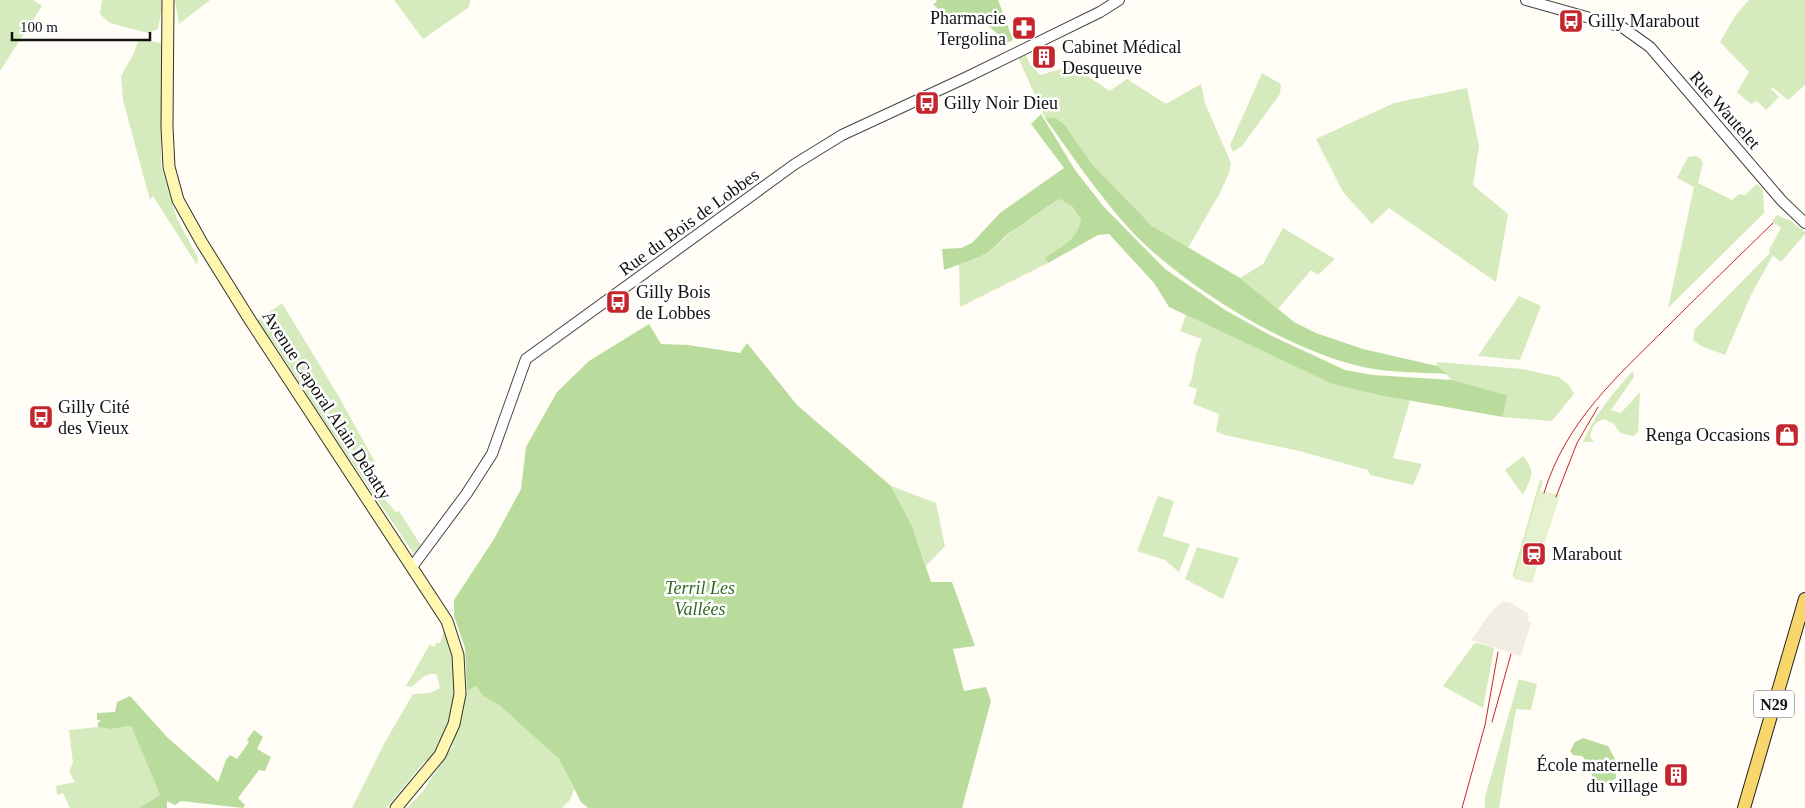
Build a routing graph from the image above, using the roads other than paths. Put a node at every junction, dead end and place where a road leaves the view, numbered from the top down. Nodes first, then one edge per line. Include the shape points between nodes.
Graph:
1 (168, 0) edge
2 (1119, 0) edge
3 (1526, 0) edge
4 (1804, 223) edge
5 (412, 567) junction
6 (1805, 599) edge
7 (396, 808) edge
8 (1744, 808) edge

1 - 5 main road, Avenue Caporal Alain Debatty via 167,128 169,167 178,200 250,320
2 - 5 street, Rue du Bois de Lobbes via 1074,25 842,135 795,164 526,359 492,454
3 - 4 street, Rue Wautelet via 1622,28 1643,42
5 - 7 main road, Avenue Caporal Alain Debatty via 447,622 458,655 460,694 454,724 440,755
6 - 8 main road, N29

